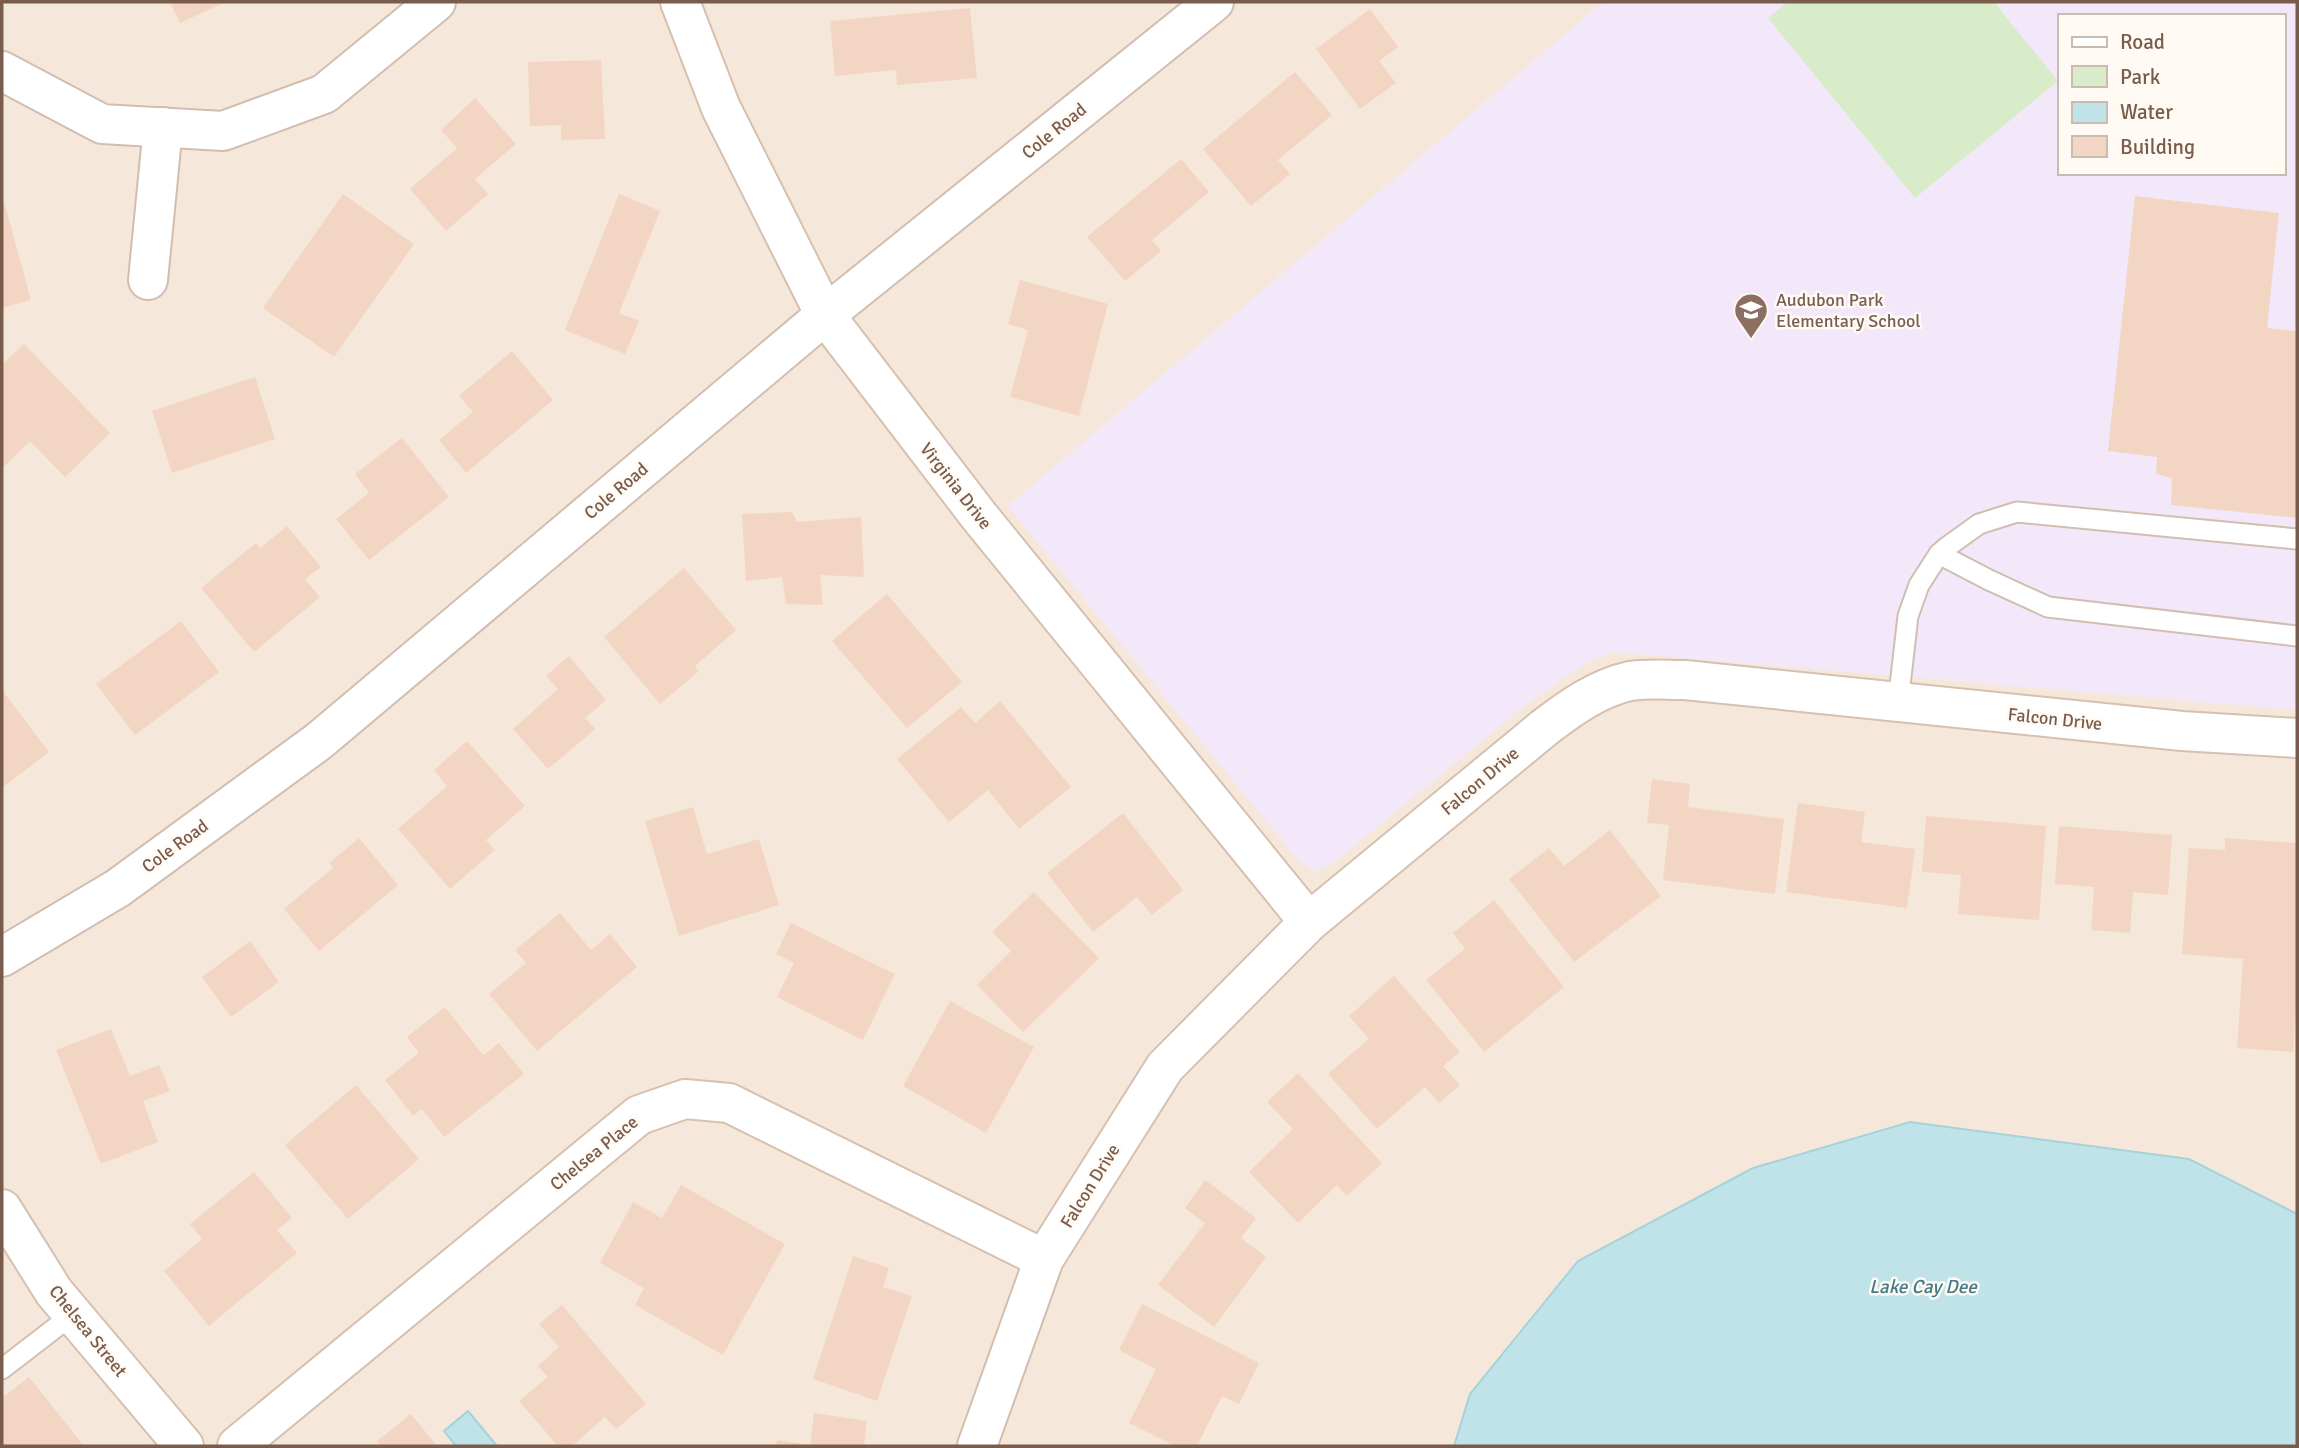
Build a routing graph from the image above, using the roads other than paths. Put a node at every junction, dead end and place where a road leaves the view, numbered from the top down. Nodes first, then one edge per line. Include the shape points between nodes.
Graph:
1 (436, 2) edge
2 (680, 2) edge
3 (1214, 2) edge
4 (2, 71) edge
5 (163, 127) junction
6 (148, 281) dead end
7 (825, 315) junction
8 (2297, 539) edge
9 (1939, 554) junction
10 (2297, 636) edge
11 (1898, 703) junction
12 (2297, 738) edge
13 (1309, 922) junction
14 (2, 957) edge
15 (2, 1209) edge
16 (1044, 1259) junction
17 (72, 1315) junction
18 (2, 1369) edge
19 (184, 1446) edge
20 (237, 1446) edge
21 (977, 1446) edge

1 - 5 street via 324,94 223,131
2 - 7 street, Virginia Drive via 721,108
3 - 7 street, Cole Road
4 - 5 street via 102,124
5 - 6 street
7 - 13 street, Virginia Drive via 979,516
7 - 14 street, Cole Road via 319,741 118,888
8 - 9 lane via 2017,512 1979,524
9 - 10 lane via 2048,607
9 - 11 lane via 1919,585 1908,615
11 - 12 street, Falcon Drive
11 - 13 street, Falcon Drive via 1685,680 1630,681 1588,698 1555,720
13 - 16 street, Falcon Drive via 1164,1067
15 - 17 street, Chelsea Street
16 - 20 street, Chelsea Place via 729,1103 685,1098 639,1115
16 - 21 street, Falcon Drive
17 - 18 lane
17 - 19 street, Chelsea Street

